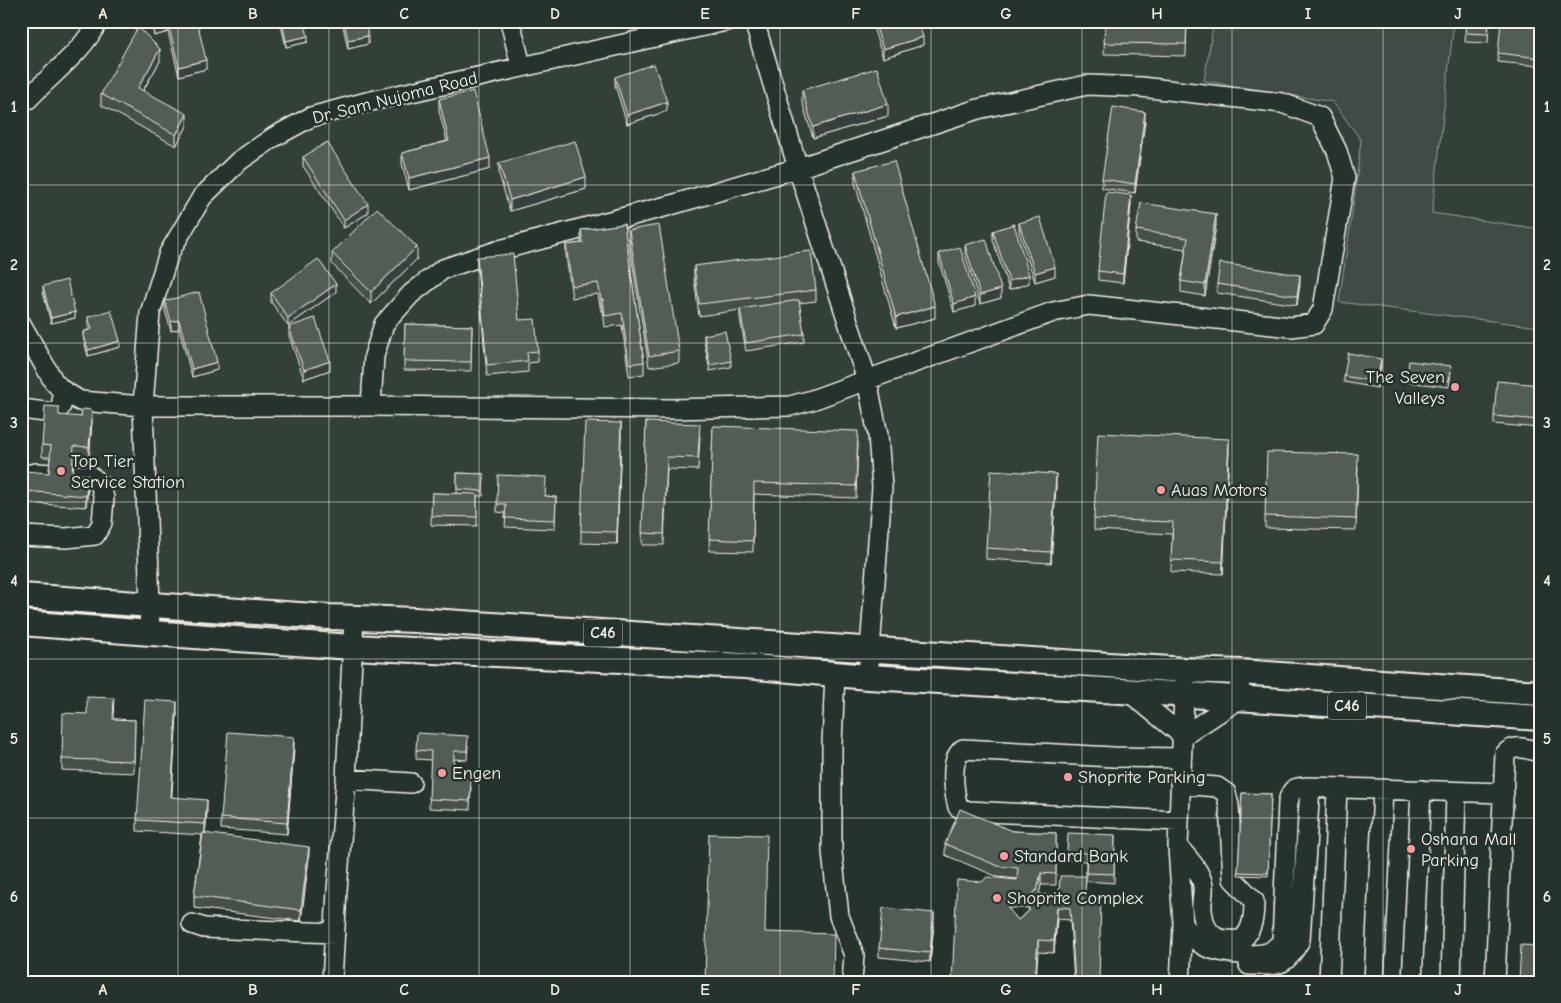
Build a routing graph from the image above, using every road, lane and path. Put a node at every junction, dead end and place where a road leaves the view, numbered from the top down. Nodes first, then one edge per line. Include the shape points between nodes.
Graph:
1 (98, 21) edge
2 (510, 21) edge
3 (726, 21) edge
4 (754, 21) edge
5 (520, 66) junction
6 (21, 103) edge
7 (798, 168) junction
8 (21, 324) edge
9 (867, 380) junction
10 (62, 390) junction
11 (143, 406) junction
12 (371, 406) junction
13 (21, 409) edge
14 (21, 476) edge
15 (21, 536) edge
16 (21, 596) edge
17 (150, 605) junction
18 (354, 618) junction
19 (21, 622) edge
20 (149, 633) junction
21 (352, 647) junction
22 (870, 649) junction
23 (1185, 670) junction
24 (1240, 672) junction
25 (835, 674) junction
26 (868, 677) junction
27 (1129, 692) junction
28 (1540, 693) edge
29 (1184, 695) junction
30 (1239, 699) junction
31 (1540, 718) edge
32 (1182, 736) junction
33 (1540, 752) edge
34 (1181, 758) junction
35 (346, 779) junction
36 (412, 783) dead end
37 (1180, 784) junction
38 (1310, 787) junction
39 (1337, 788) junction
40 (1383, 789) junction
41 (1421, 790) junction
42 (1456, 792) junction
43 (1504, 793) junction
44 (1178, 821) junction
45 (1178, 847) junction
46 (192, 924) dead end
47 (1183, 924) junction
48 (335, 933) junction
49 (1182, 946) junction
50 (332, 982) edge
51 (852, 982) edge
52 (1180, 982) edge
53 (1329, 982) edge
54 (1374, 982) edge
55 (1412, 982) edge
56 (1451, 982) edge
57 (1495, 982) edge

1 - 6 street via 76,51
2 - 5 street
3 - 5 street, Dr. Sam Nujoma Road
4 - 7 street
5 - 11 street, Dr. Sam Nujoma Road via 311,118 274,137 239,161 202,198 169,252 150,313
7 - 9 street
7 - 9 street via 978,108 1087,85 1141,87 1282,103 1320,117 1337,151 1345,178 1323,309 1314,324 1291,327 1090,304 1053,312
7 - 12 street via 500,250 443,269 411,294 384,324 374,356
8 - 10 street via 45,369
9 - 12 street via 802,403 776,407
9 - 22 street via 878,435 882,488
10 - 11 street via 80,401
10 - 13 street via 59,411
11 - 12 street
11 - 17 street, Dr. Sam Nujoma Road
14 - 15 street via 36,473 90,476 100,483 104,498 102,524 95,535 66,538
16 - 17 main road, C46
17 - 18 main road, C46
17 - 20 street, Dr. Sam Nujoma Road
18 - 21 street
18 - 22 main road, C46
19 - 20 main road, C46
20 - 21 main road, C46
21 - 25 main road, C46 via 745,666
21 - 35 street
22 - 23 main road, C46
22 - 26 street
23 - 24 main road, C46
23 - 29 street
24 - 28 main road, C46
24 - 30 street
25 - 26 main road, C46
25 - 51 street via 832,852 839,916 854,955
26 - 27 main road, C46
27 - 29 main road, C46
27 - 32 street
29 - 30 main road, C46
29 - 32 street
30 - 31 main road, C46
30 - 32 street
32 - 34 street
33 - 43 street via 1518,747 1509,749 1505,754
34 - 37 street
34 - 44 street via 962,749 954,761 958,808 968,811
35 - 36 street
35 - 48 street
37 - 44 street
37 - 45 street via 1217,787 1226,793 1234,879 1254,901 1250,932 1242,940 1218,939 1208,932 1202,909 1203,885 1191,862
38 - 39 street
38 - 47 street via 1294,788 1288,802 1282,942 1270,952 1230,953 1201,944
38 - 49 street via 1300,940 1293,954 1281,964 1238,965 1211,961
39 - 40 street
39 - 53 street
40 - 41 street
40 - 54 street
41 - 42 street
41 - 55 street
42 - 43 street
42 - 56 street
43 - 57 street
44 - 45 street
45 - 47 street
46 - 48 street via 204,928
47 - 49 street
48 - 50 street
49 - 52 street

